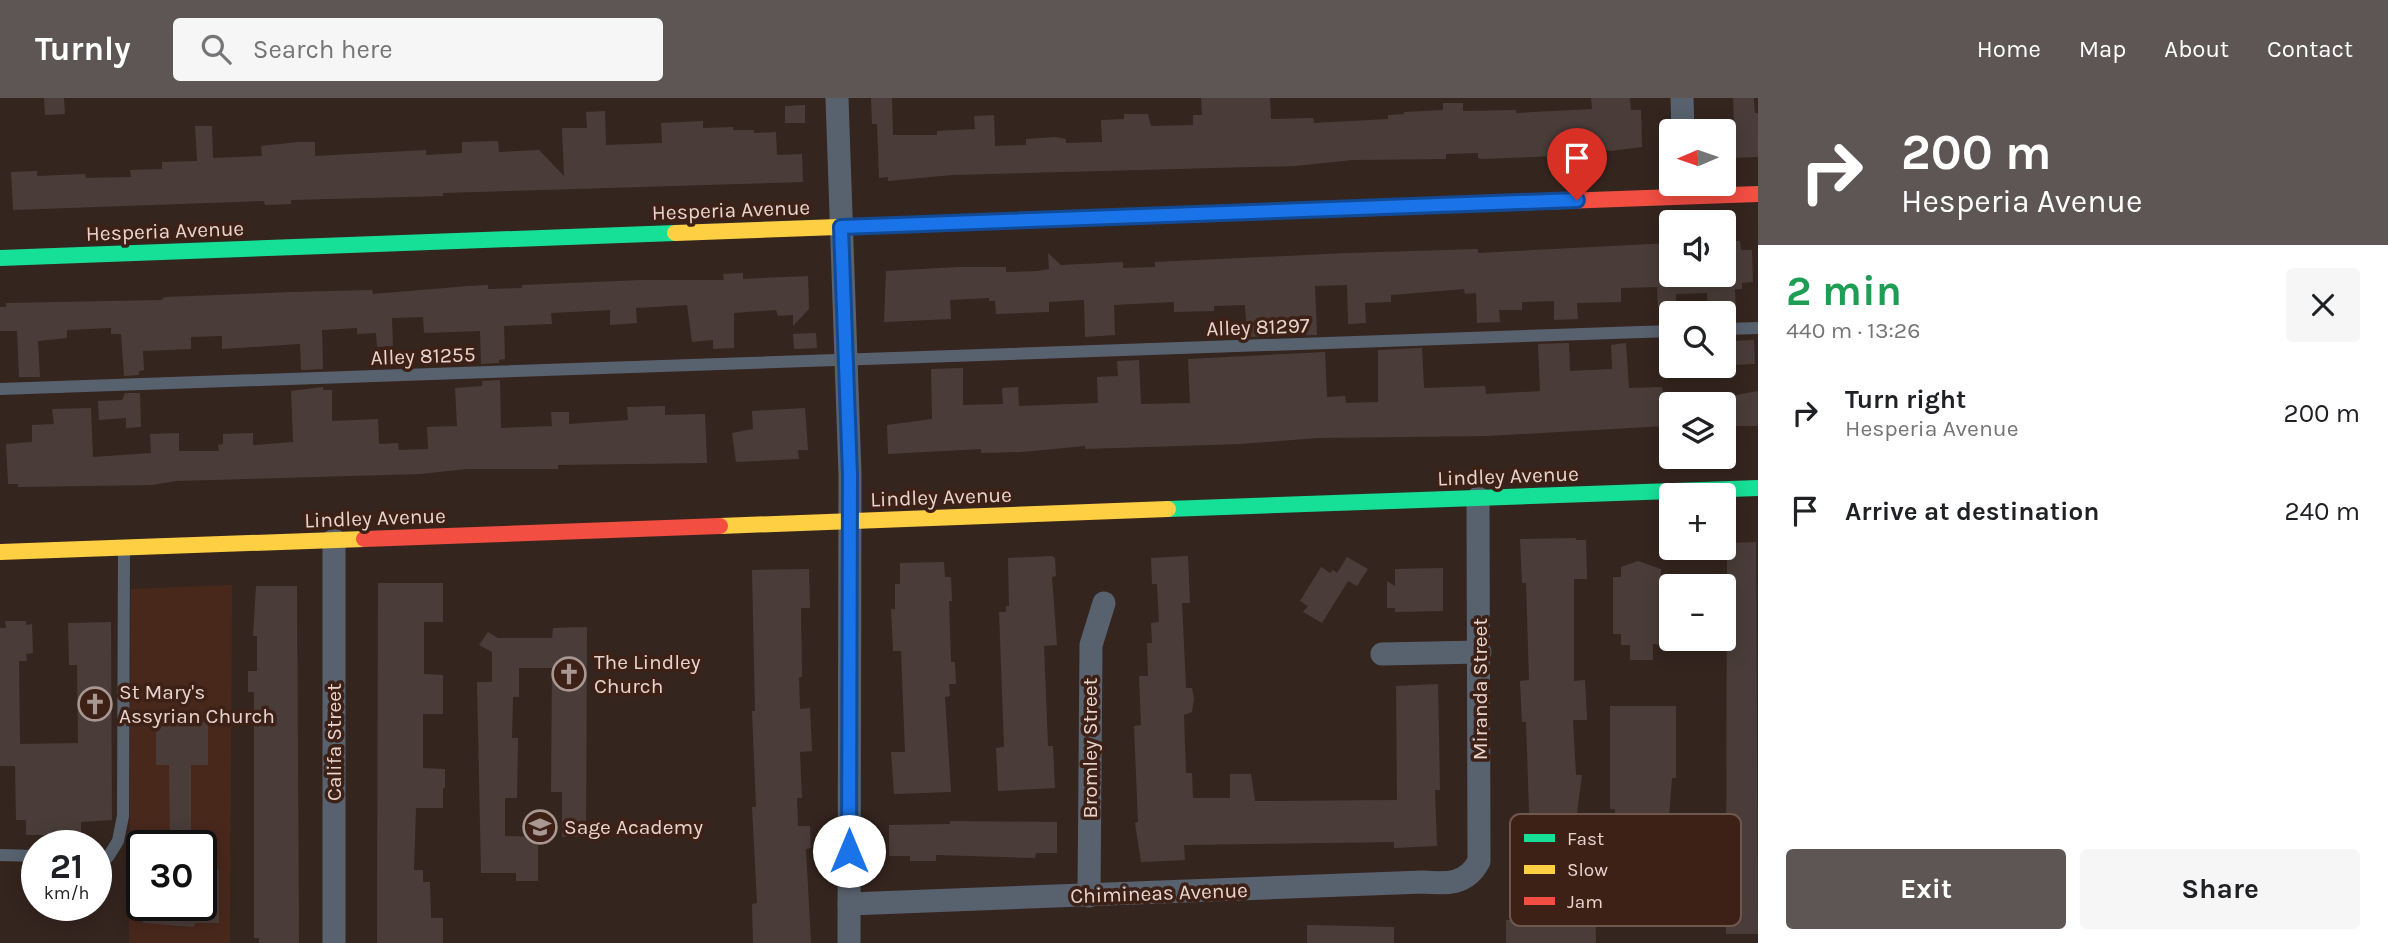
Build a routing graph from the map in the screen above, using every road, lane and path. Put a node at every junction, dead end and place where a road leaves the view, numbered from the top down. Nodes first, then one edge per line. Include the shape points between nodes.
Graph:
1 (837, 98) edge
2 (1682, 98) edge
3 (1683, 119) edge
4 (1659, 191) edge
5 (1736, 193) edge
6 (1758, 194) edge
7 (841, 227) junction
8 (0, 258) edge
9 (1758, 328) edge
10 (1736, 329) edge
11 (1659, 331) edge
12 (847, 360) junction
13 (0, 389) edge
14 (1758, 488) edge
15 (1478, 498) junction
16 (850, 521) junction
17 (334, 540) junction
18 (124, 548) junction
19 (0, 552) edge
20 (1104, 603) dead end
21 (1480, 652) junction
22 (1382, 654) dead end
23 (112, 847) edge
24 (0, 855) edge
25 (21, 856) edge
26 (1467, 876) joint
27 (1089, 896) junction
28 (849, 904) junction
29 (334, 943) edge
30 (849, 943) edge

1 - 7 street
2 - 3 street
4 - 7 main road, Hesperia Avenue
5 - 6 main road, Hesperia Avenue
7 - 8 main road, Hesperia Avenue
7 - 12 street
9 - 10 lane
11 - 12 lane, Alley 81297
12 - 13 lane, Alley 81255
12 - 16 street
14 - 15 main road, Lindley Avenue
15 - 16 main road, Lindley Avenue
15 - 21 street, Miranda Street
16 - 17 main road, Lindley Avenue
16 - 28 street
17 - 18 main road, Lindley Avenue
17 - 29 street, Califa Street
18 - 19 main road, Lindley Avenue
18 - 23 lane via 122,816 118,841
20 - 27 street, Bromley Street via 1091,645
21 - 22 street
21 - 26 street, Miranda Street via 1479,861
24 - 25 lane
26 - 27 street, Chimineas Avenue via 1449,884
27 - 28 street, Chimineas Avenue
28 - 30 street

